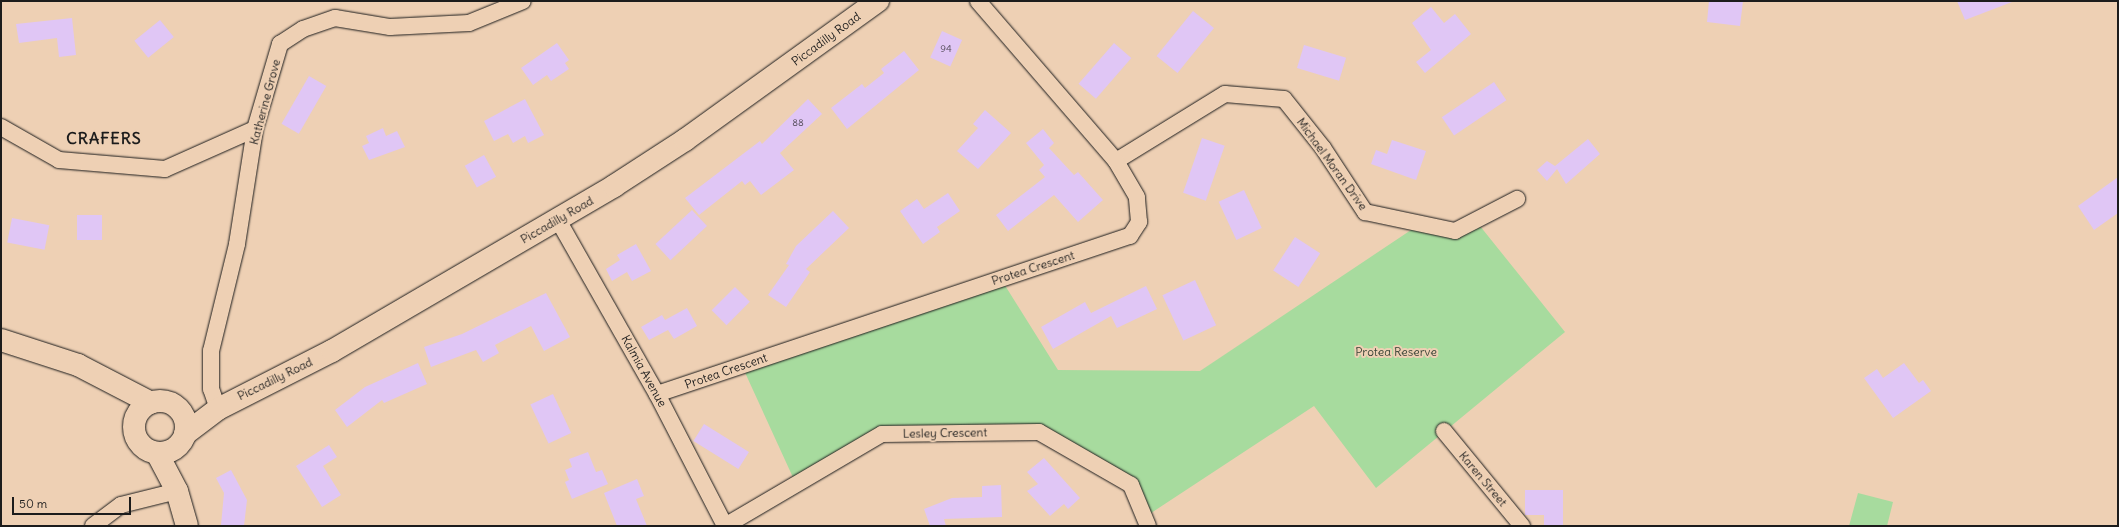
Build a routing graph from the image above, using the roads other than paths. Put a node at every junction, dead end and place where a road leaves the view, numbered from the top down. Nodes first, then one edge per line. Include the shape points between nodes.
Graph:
1 (523, 1) edge
2 (878, 1) edge
3 (978, 1) edge
4 (1, 127) edge
5 (255, 129) junction
6 (1116, 161) junction
7 (1517, 199) dead end
8 (558, 220) junction
9 (1, 340) edge
10 (657, 394) junction
11 (152, 407) junction
12 (218, 408) junction
13 (1444, 431) dead end
14 (183, 438) junction
15 (157, 453) junction
16 (177, 491) junction
17 (93, 526) edge
18 (187, 526) edge
19 (725, 526) edge
20 (1148, 526) edge
21 (1522, 526) edge

1 - 5 street, Katherine Grove via 469,23 390,27 335,18 303,29 280,44
2 - 8 main road, Piccadilly Road via 686,140
3 - 6 street, Protea Crescent
4 - 5 street via 60,160 165,169
5 - 12 street, Katherine Grove via 237,244 211,351 212,388
6 - 7 street, Michael Moran Drive via 1225,94 1284,99 1323,148 1365,212 1455,232
6 - 10 street, Protea Crescent via 1137,197 1139,222 1130,236
8 - 10 street, Kalmia Avenue
8 - 12 main road, Piccadilly Road via 332,351
9 - 11 main road via 48,354 115,383
10 - 19 street, Kalmia Avenue
11 - 12 main road
11 - 14 main road via 184,416
11 - 15 main road via 136,436 145,448
12 - 14 main road, Piccadilly Road
13 - 21 street, Karen Street
14 - 15 main road via 174,449
14 - 16 main road
15 - 16 main road
16 - 17 street via 121,505
16 - 18 main road
19 - 20 street, Lesley Crescent via 882,434 1040,432 1131,485

